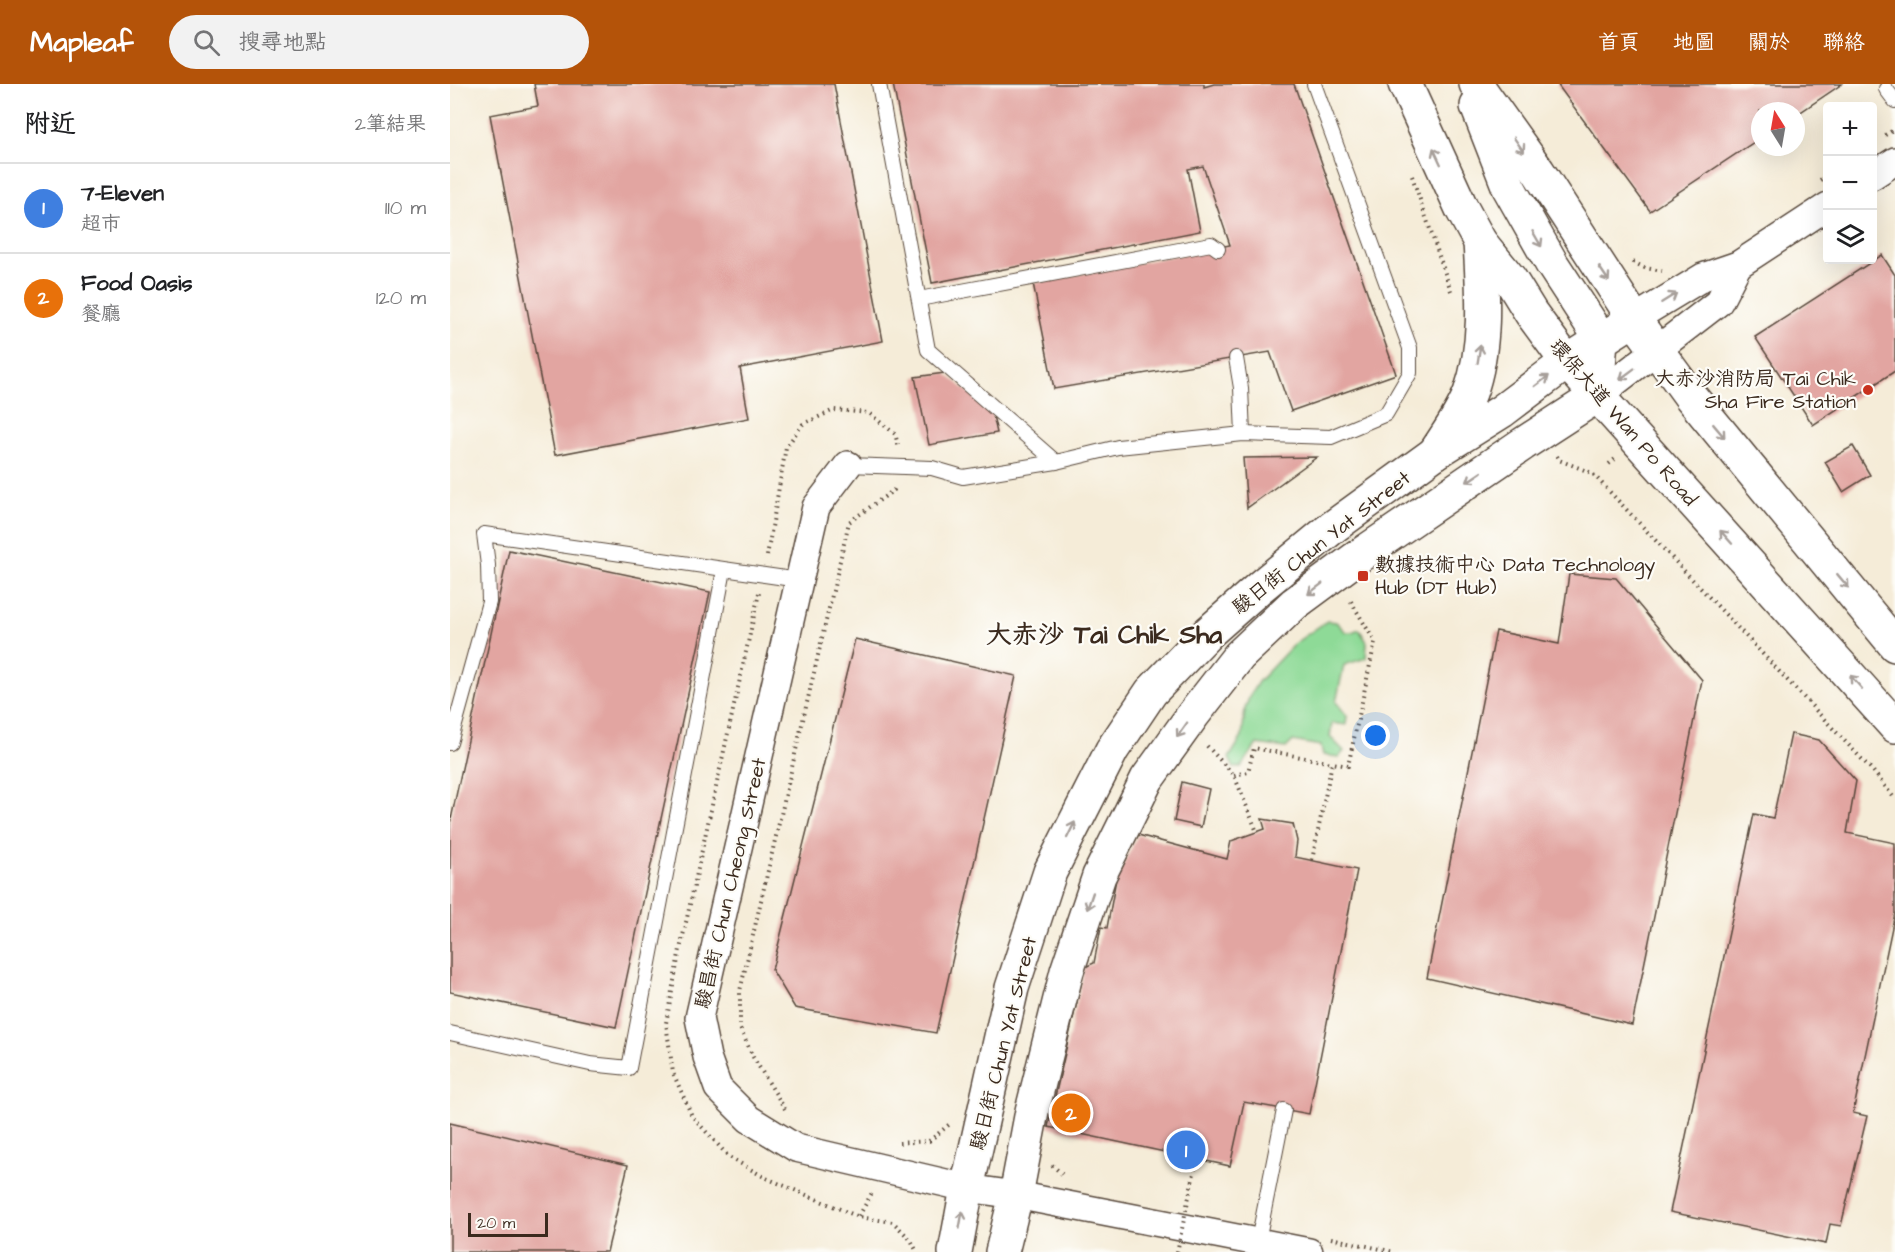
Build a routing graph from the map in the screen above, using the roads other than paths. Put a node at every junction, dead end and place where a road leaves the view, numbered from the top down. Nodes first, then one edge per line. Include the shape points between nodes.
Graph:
1 (879, 84) edge
2 (1314, 84) edge
3 (1406, 84) edge
4 (1469, 84) edge
5 (1476, 84) edge
6 (1886, 89) dead end
7 (1895, 101) edge
8 (1895, 160) edge
9 (1877, 173) edge
10 (1823, 209) edge
11 (1480, 242) junction
12 (1218, 249) dead end
13 (1738, 266) junction
14 (919, 299) junction
15 (1634, 320) junction
16 (1601, 339) junction
17 (1657, 351) junction
18 (1236, 358) dead end
19 (1567, 362) junction
20 (1597, 396) junction
21 (1243, 434) junction
22 (1435, 453) junction
23 (1056, 462) junction
24 (848, 465) joint
25 (724, 570) junction
26 (799, 580) junction
27 (1895, 645) edge
28 (1895, 726) edge
29 (450, 743) edge
30 (450, 1034) edge
31 (1284, 1110) dead end
32 (967, 1188) junction
33 (1016, 1194) junction
34 (1258, 1241) junction
35 (955, 1252) edge
36 (1002, 1252) edge
37 (1309, 1252) edge

1 - 14 lane
2 - 21 lane via 1410,348 1410,373 1386,414 1331,437
11 -> 3 street, 環保大道 Wan Po Road
4 -> 16 street via 1509,188
5 -> 15 street via 1538,171
6 - 7 lane
8 - 9 street
10 - 13 street, 駿日街 Chun Yat Street
11 - 19 street, 環保大道 Wan Po Road
22 -> 11 street via 1462,409 1476,371 1482,329
12 - 14 lane via 1210,244
15 -> 13 street, 駿日街 Chun Yat Street via 1703,277
13 - 17 street, 駿日街 Chun Yat Street via 1719,302
14 - 23 lane via 928,350
15 - 16 street, 駿日街 Chun Yat Street
15 - 17 street
16 - 19 street, 駿日街 Chun Yat Street
16 - 20 street
17 -> 20 street, 駿日街 Chun Yat Street
17 -> 27 street via 1696,404
18 - 21 lane
19 - 20 street, 環保大道 Wan Po Road
22 -> 19 street, 駿日街 Chun Yat Street via 1502,411
28 -> 20 street, 環保大道 Wan Po Road
20 -> 33 street, 駿日街 Chun Yat Street via 1294,604 1239,656 1193,715 1147,779 1099,876 1067,971
21 - 23 lane via 1118,447
32 -> 22 street, 駿日街 Chun Yat Street via 1012,988 1050,872 1112,750 1151,692 1260,586
23 - 24 lane via 963,477 932,468
24 - 26 street, 駿昌街 Chun Cheong Street via 816,507
25 - 26 lane
25 - 29 lane via 484,534 489,603
25 - 30 lane via 629,1068 590,1064
26 - 32 street, 駿昌街 Chun Cheong Street via 699,1018 706,1057 718,1088 749,1119 796,1148
31 - 34 lane
32 - 33 street, 駿昌街 Chun Cheong Street
35 -> 32 street, 駿日街 Chun Yat Street
33 - 34 street, 駿昌街 Chun Cheong Street
33 - 36 street, 駿日街 Chun Yat Street
34 - 37 street, 駿昌街 Chun Cheong Street

